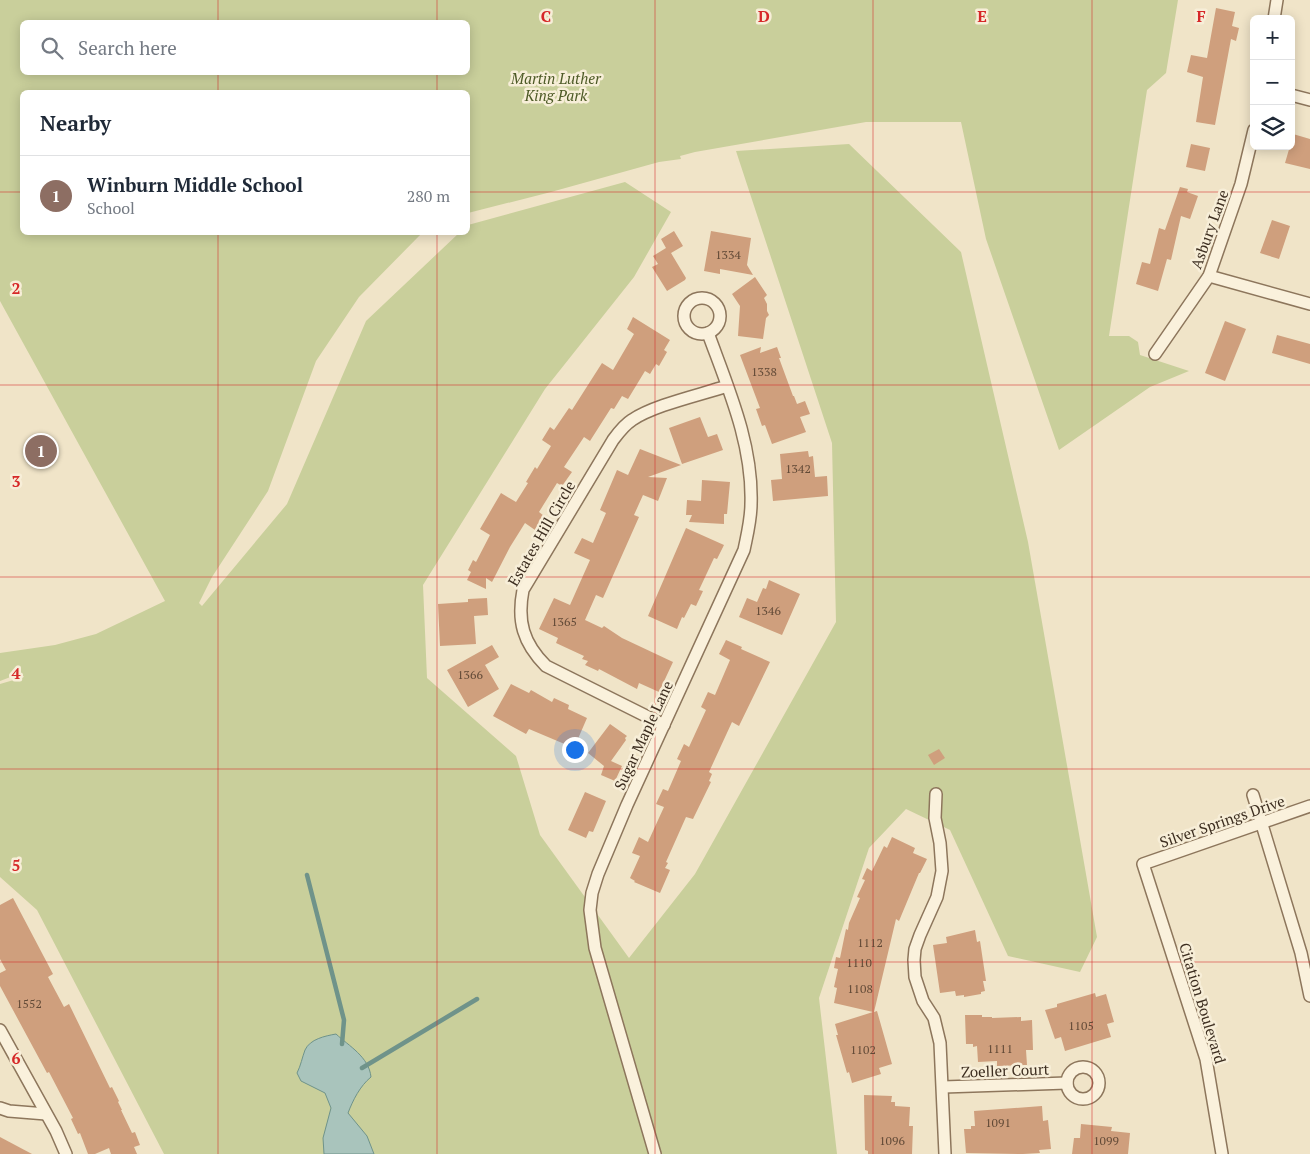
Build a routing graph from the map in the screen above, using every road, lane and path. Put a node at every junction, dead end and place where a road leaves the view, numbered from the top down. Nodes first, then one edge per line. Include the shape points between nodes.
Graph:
1 (1277, 0) edge
2 (1275, 15) edge
3 (1295, 96) edge
4 (1310, 100) edge
5 (1250, 147) edge
6 (1209, 276) junction
7 (1310, 304) edge
8 (708, 333) dead end
9 (1155, 354) dead end
10 (727, 386) junction
11 (664, 725) junction
12 (936, 794) dead end
13 (1253, 795) dead end
14 (1310, 806) edge
15 (1262, 823) junction
16 (1143, 864) joint
17 (1310, 996) edge
18 (1, 1035) edge
19 (1067, 1083) dead end
20 (943, 1087) junction
21 (0, 1108) edge
22 (46, 1114) junction
23 (66, 1154) edge
24 (655, 1154) edge
25 (945, 1154) edge
26 (1222, 1154) edge

1 - 2 street
3 - 4 street
5 - 6 street, Asbury Lane via 1241,184
6 - 7 street
6 - 9 street, Asbury Lane
8 - 10 street, Sugar Maple Lane
10 - 11 street, Sugar Maple Lane via 746,444 752,504 750,520 736,570
10 - 11 street, Estates Hill Circle via 651,410 622,427 523,590 520,604 526,640 546,666
11 - 24 street, Sugar Maple Lane via 598,874 590,910 595,948
12 - 20 street via 935,818 942,871 937,897 915,949 914,977 934,1018 940,1043
13 - 15 street
14 - 15 street, Silver Springs Drive
15 - 16 street, Silver Springs Drive
15 - 17 street via 1301,953
16 - 26 street, Citation Boulevard via 1206,1059
18 - 22 street
19 - 20 street, Zoeller Court
20 - 25 street
21 - 22 street
22 - 23 street

